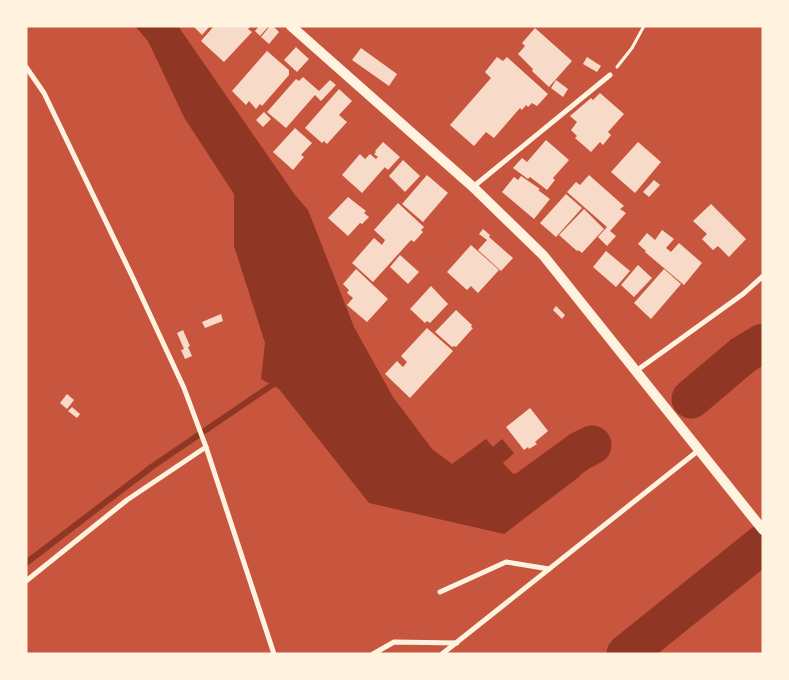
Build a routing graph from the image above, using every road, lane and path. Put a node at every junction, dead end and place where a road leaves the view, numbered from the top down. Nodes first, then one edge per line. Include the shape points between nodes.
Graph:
1 (291, 26) edge
2 (644, 26) edge
3 (26, 67) edge
4 (610, 74) joint
5 (473, 187) junction
6 (763, 276) edge
7 (636, 371) junction
8 (206, 447) junction
9 (699, 450) junction
10 (763, 530) edge
11 (549, 569) junction
12 (26, 581) edge
13 (440, 592) dead end
14 (457, 643) junction
15 (274, 654) edge
16 (372, 654) edge
17 (442, 654) edge

1 - 5 main road
2 - 4 path via 632,48
3 - 8 street via 44,93 133,278 184,388
4 - 5 street
5 - 7 main road via 543,255
6 - 7 street
7 - 9 main road
8 - 12 street via 127,500
8 - 15 street
9 - 10 main road
9 - 11 street
11 - 13 street via 506,562
11 - 14 street
14 - 16 street via 394,642
14 - 17 street

